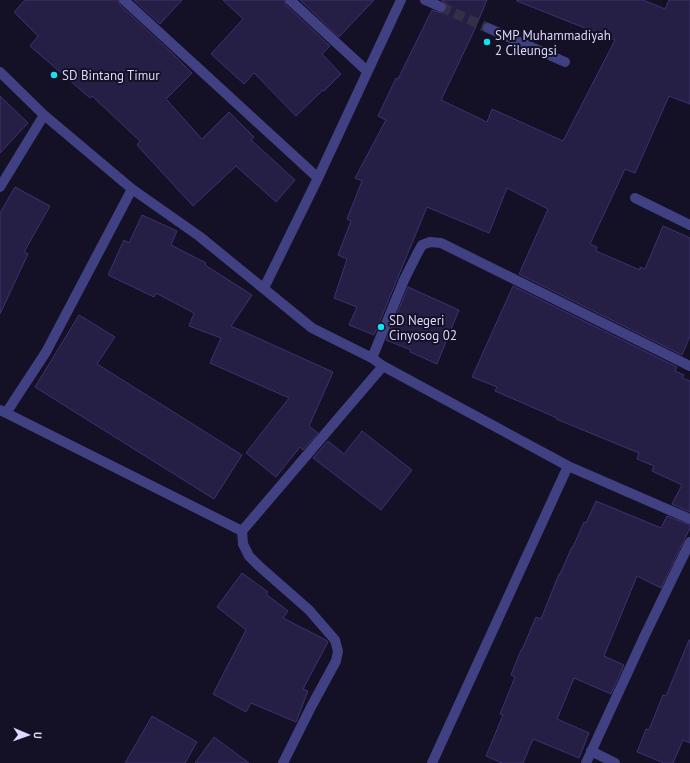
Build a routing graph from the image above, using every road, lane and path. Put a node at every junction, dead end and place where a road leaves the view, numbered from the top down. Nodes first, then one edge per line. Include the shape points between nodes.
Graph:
1 (124, 0) edge
2 (290, 0) edge
3 (401, 0) edge
4 (425, 0) edge
5 (441, 7) tunnel mouth
6 (488, 28) tunnel mouth
7 (564, 62) dead end
8 (367, 71) junction
9 (0, 72) edge
10 (44, 114) junction
11 (318, 178) junction
12 (0, 187) edge
13 (132, 189) junction
14 (635, 198) dead end
15 (690, 225) edge
16 (264, 288) junction
17 (372, 358) junction
18 (382, 366) junction
19 (690, 366) edge
20 (3, 411) edge
21 (568, 466) junction
22 (690, 519) edge
23 (242, 531) junction
24 (690, 542) edge
25 (591, 751) junction
26 (283, 763) edge
27 (432, 763) edge
28 (586, 763) edge
29 (615, 763) edge

1 - 11 street
2 - 8 street
3 - 8 street
4 - 5 street
6 - 7 street
8 - 11 street
9 - 10 street
10 - 12 street
10 - 13 street
11 - 16 street
13 - 16 street via 199,236
13 - 20 street via 46,352
14 - 15 street
16 - 17 street via 312,328
17 - 18 street
17 - 19 street via 404,280 422,245 430,242 441,243
18 - 21 street
18 - 23 street
20 - 23 street
21 - 22 street
21 - 27 street
23 - 26 street via 243,544 249,556 309,610 335,640 338,651 336,661
24 - 25 street
25 - 28 street
25 - 29 street

